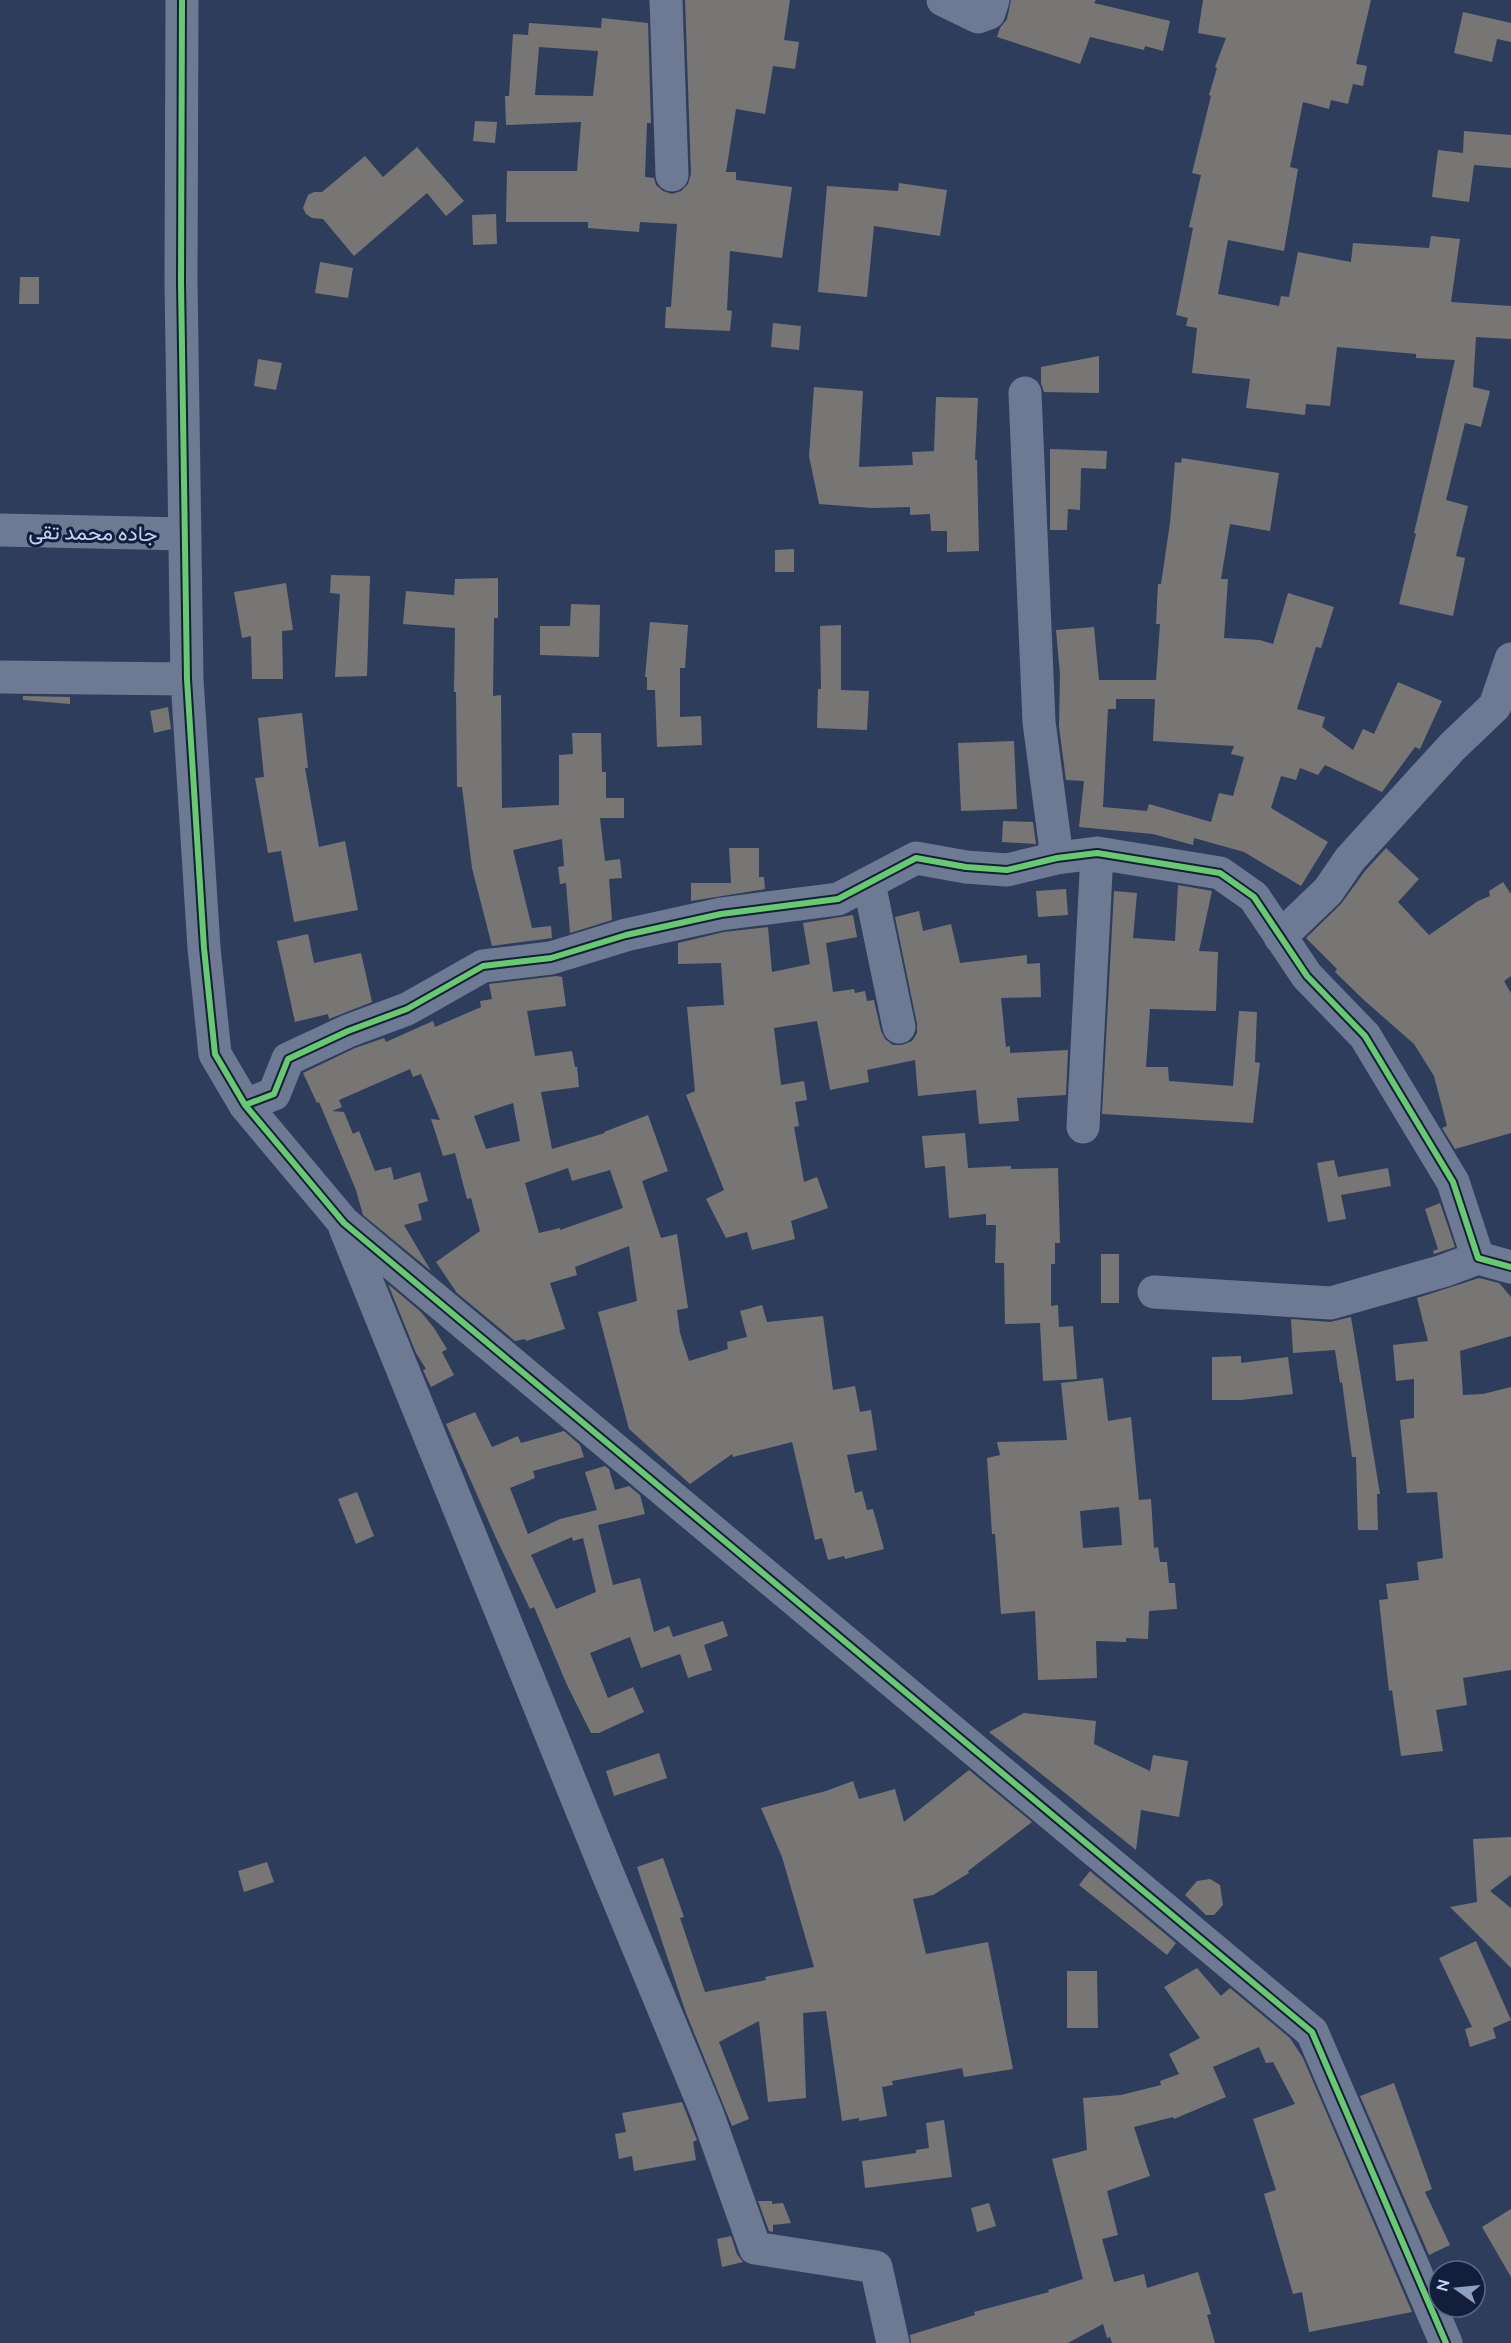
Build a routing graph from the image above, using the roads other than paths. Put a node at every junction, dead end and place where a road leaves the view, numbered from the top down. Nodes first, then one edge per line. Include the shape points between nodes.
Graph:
1 (182, 0) edge
2 (666, 0) edge
3 (943, 0) edge
4 (993, 0) edge
5 (672, 175) dead end
6 (1025, 393) dead end
7 (0, 530) edge
8 (185, 534) junction
9 (1511, 659) edge
10 (0, 676) edge
11 (188, 679) junction
12 (1097, 853) junction
13 (1057, 858) junction
14 (869, 884) junction
15 (1280, 937) junction
16 (899, 1027) dead end
17 (245, 1105) junction
18 (1083, 1127) dead end
19 (344, 1223) junction
20 (1478, 1258) junction
21 (1511, 1267) edge
22 (1154, 1292) dead end
23 (893, 2343) edge
24 (1446, 2343) edge

1 - 8 street
2 - 5 street
3 - 4 street via 978,17 989,13
6 - 13 street via 1039,722
7 - 8 street, جاده محمد تقی
8 - 11 street
9 - 15 street via 1495,706 1452,747 1350,859 1328,891
10 - 11 street
11 - 17 street via 204,948 215,1054
12 - 13 street
12 - 15 street via 1220,873 1254,897
12 - 18 street
13 - 14 street via 1007,870 916,858
14 - 16 street
14 - 17 street via 838,898 721,914 626,935 551,958 483,966 407,1009 288,1059 274,1094
15 - 20 street via 1307,976 1365,1036 1453,1182
17 - 19 street
19 - 23 street via 707,2113 755,2248 876,2267
19 - 24 street via 1312,2032
20 - 21 street
20 - 22 street via 1331,1303

